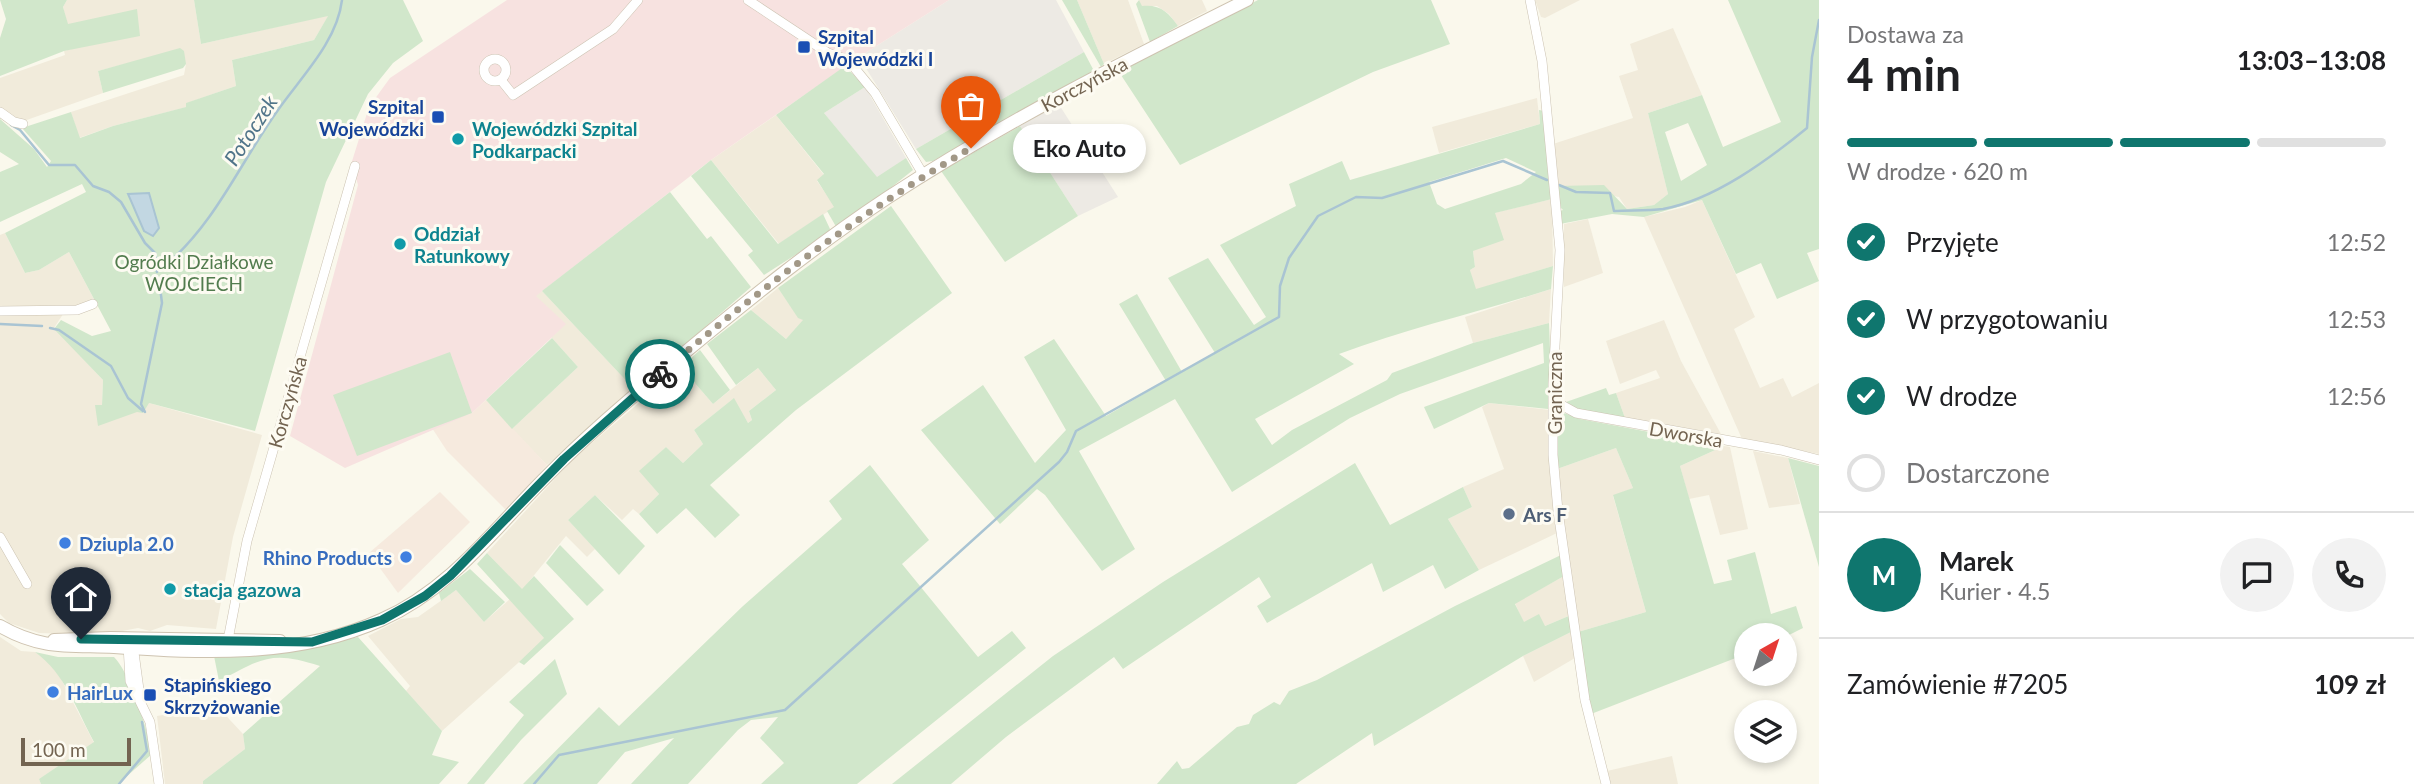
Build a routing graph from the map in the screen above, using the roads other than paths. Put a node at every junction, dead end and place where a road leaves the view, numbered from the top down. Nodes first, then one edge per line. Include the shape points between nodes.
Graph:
1 (638, 0) edge
2 (748, 0) edge
3 (1247, 0) edge
4 (1530, 0) edge
5 (501, 80) dead end
6 (0, 112) edge
7 (23, 124) dead end
8 (355, 166) dead end
9 (924, 176) junction
10 (93, 304) dead end
11 (0, 311) edge
12 (1556, 402) junction
13 (1819, 460) edge
14 (0, 537) edge
15 (27, 584) dead end
16 (0, 626) edge
17 (131, 646) junction
18 (227, 646) junction
19 (159, 784) edge
20 (1606, 784) edge

1 - 5 street via 613,29 513,95
2 - 9 street via 828,53 848,60 875,93
3 - 9 main road, Korczyńska via 1100,75
4 - 12 street, Graniczna via 1542,61 1560,250 1554,323
6 - 7 street
8 - 18 street, Korczyńska via 247,541
9 - 18 main road, Korczyńska via 885,199 764,288 682,355 564,459 477,551 425,596 382,620 312,642
10 - 11 street via 77,310
12 - 13 street, Dworska via 1586,415
12 - 20 street, Graniczna via 1553,455 1563,547 1585,700
14 - 15 street
16 - 17 main road, Korczyńska via 33,640
17 - 18 main road, Korczyńska
17 - 19 street via 130,681 150,722

